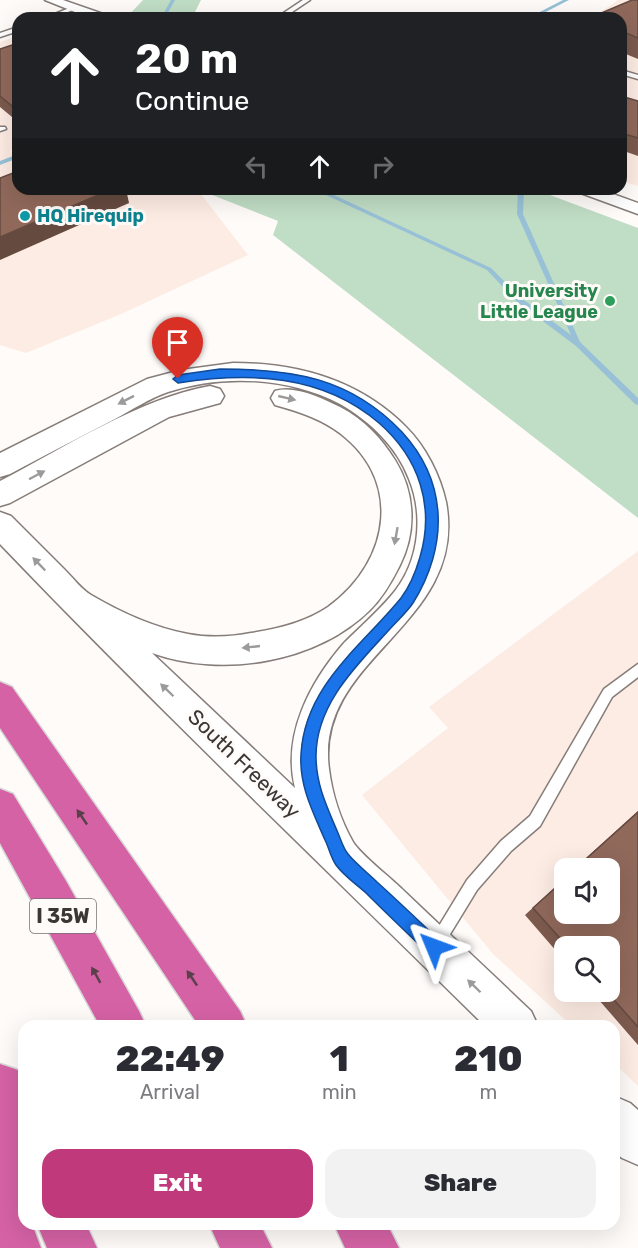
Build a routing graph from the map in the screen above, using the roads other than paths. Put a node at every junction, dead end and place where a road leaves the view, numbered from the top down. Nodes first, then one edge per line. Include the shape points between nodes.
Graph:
1 (51, 0) edge
2 (308, 0) edge
3 (74, 8) junction
4 (64, 12) edge
5 (85, 12) edge
6 (289, 12) edge
7 (601, 195) edge
8 (638, 208) edge
9 (66, 445) junction
10 (0, 466) edge
11 (0, 495) edge
12 (0, 524) edge
13 (78, 604) junction
14 (638, 670) edge
15 (0, 698) edge
16 (0, 807) edge
17 (341, 859) junction
18 (434, 947) junction
19 (121, 1020) edge
20 (221, 1020) edge
21 (510, 1020) edge
22 (1, 1084) edge
23 (18, 1124) edge
24 (620, 1125) edge
25 (638, 1142) edge
26 (64, 1230) edge
27 (236, 1230) edge
28 (362, 1230) edge
29 (16, 1248) edge
30 (72, 1248) edge
31 (247, 1248) edge
32 (374, 1248) edge

1 - 3 street
2 - 6 lane
3 - 4 lane
3 - 5 street
7 - 8 street
9 - 10 main road
11 -> 9 main road
9 -> 13 main road via 192,399 226,394 278,396 315,406 357,433 381,459 390,477 398,512 394,545 374,583 340,616 290,639 231,650 181,647
17 -> 9 main road via 314,796 309,753 316,717 326,695 351,659 407,600 427,559 433,526 431,494 409,448 385,422 350,397 290,375 245,372 200,375 156,386
13 -> 12 main road, South Freeway
17 -> 13 main road, South Freeway
14 - 18 lane via 608,693 535,821 506,846 472,885
20 -> 15 highway
19 -> 16 highway, I 35W
17 - 18 main road, South Freeway
21 -> 18 main road, South Freeway
22 - 23 highway
22 - 29 highway via 3,1209
24 - 25 main road
26 - 30 highway
27 - 31 highway
28 - 32 highway

